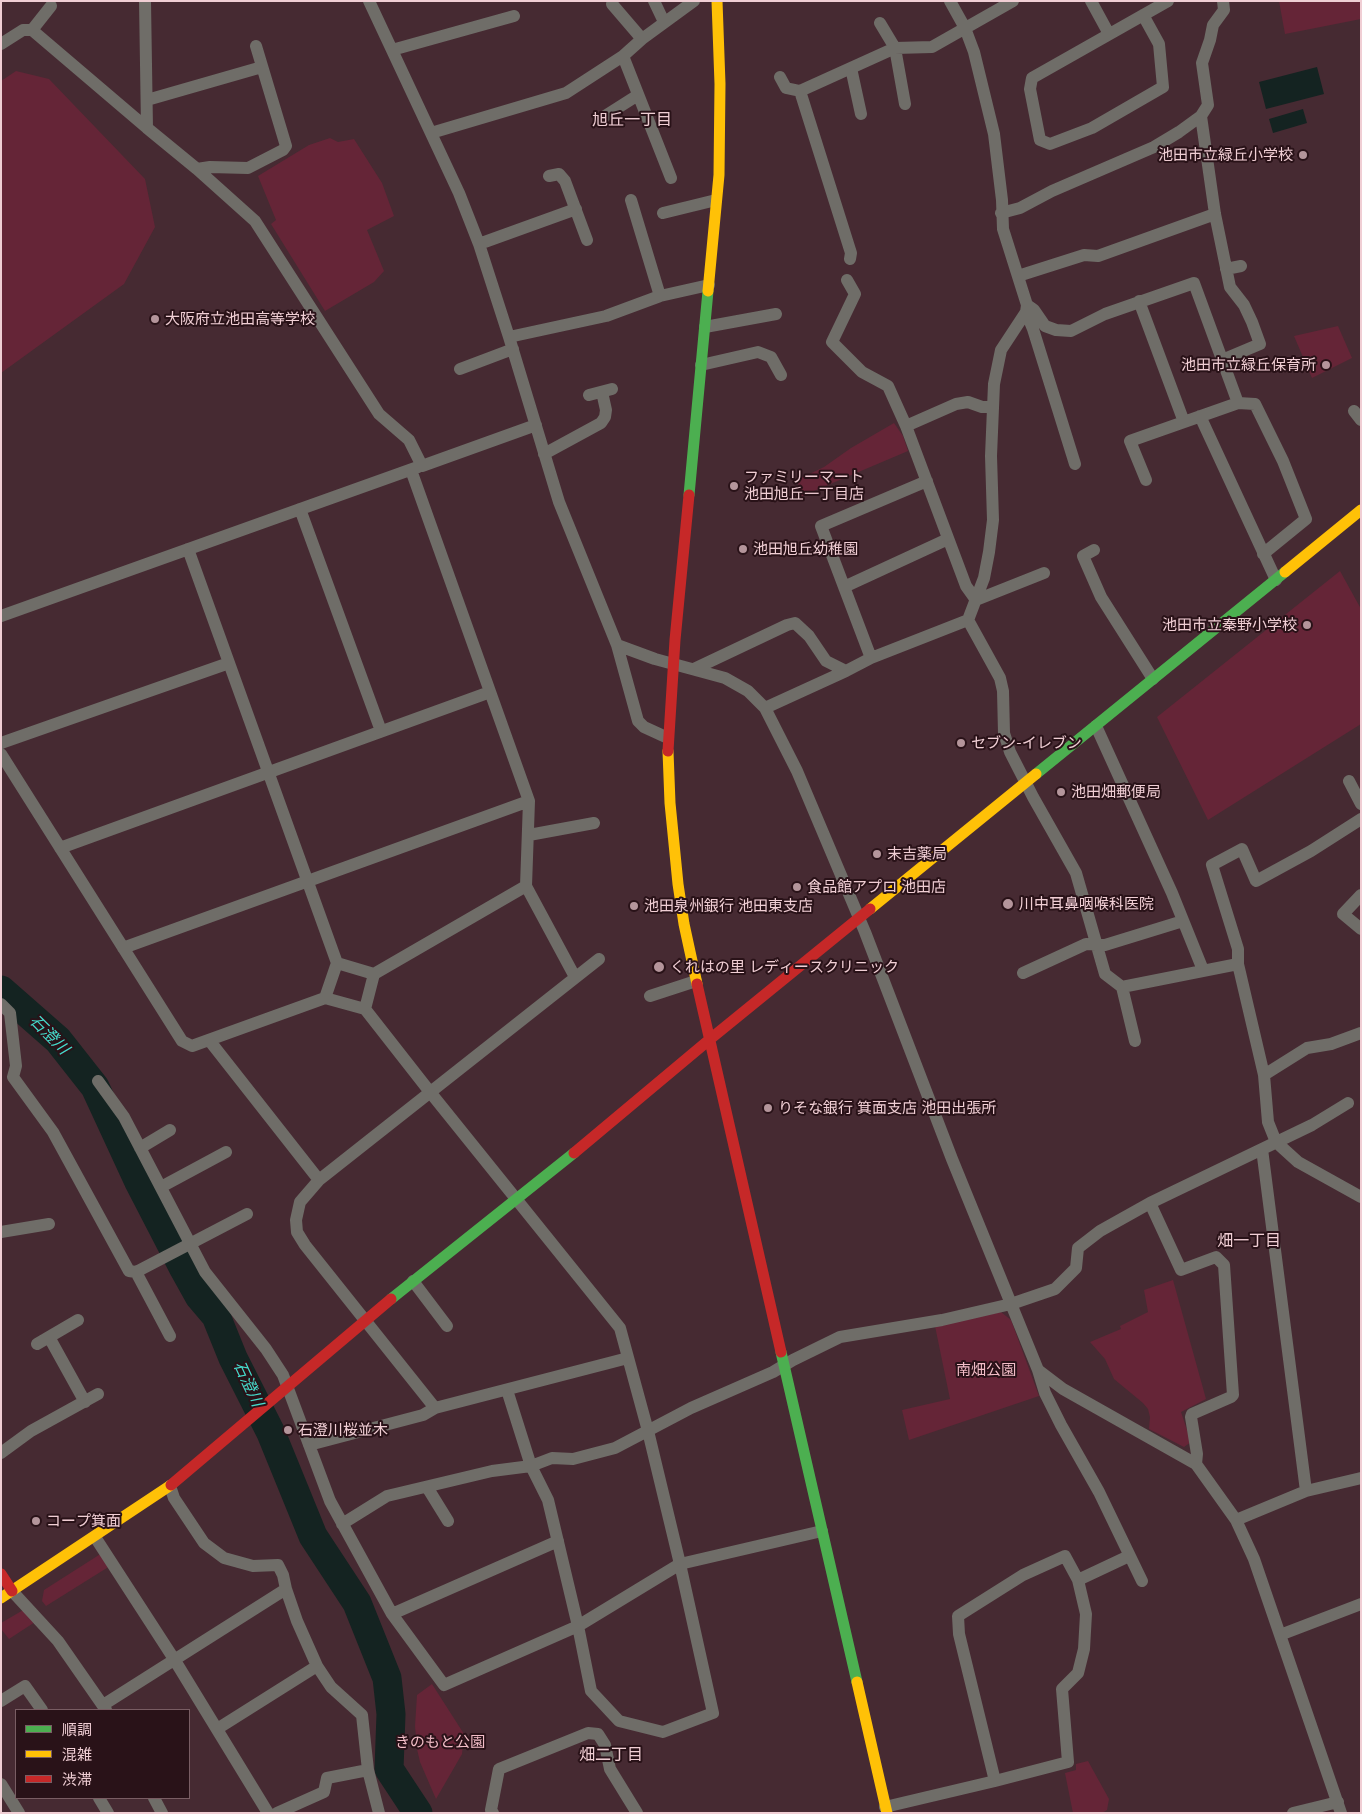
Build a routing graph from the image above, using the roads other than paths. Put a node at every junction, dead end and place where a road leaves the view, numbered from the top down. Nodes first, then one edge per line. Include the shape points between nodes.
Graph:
1 (369, 1) edge
2 (654, 1) edge
3 (694, 1) edge
4 (717, 1) edge
5 (950, 1) edge
6 (1013, 1) edge
7 (1091, 1) edge
8 (1168, 1) edge
9 (1223, 1) edge
10 (147, 2) edge
11 (612, 4) dead end
12 (51, 6) dead end
13 (1143, 15) junction
14 (514, 16) dead end
15 (664, 22) junction
16 (880, 23) dead end
17 (965, 28) junction
18 (32, 30) junction
19 (1109, 34) junction
20 (642, 39) junction
21 (1, 44) edge
22 (256, 46) dead end
23 (894, 48) junction
24 (392, 50) junction
25 (623, 56) junction
26 (262, 66) junction
27 (851, 68) junction
28 (780, 77) dead end
29 (800, 91) junction
30 (638, 96) junction
31 (147, 100) junction
32 (905, 104) dead end
33 (861, 114) dead end
34 (605, 116) dead end
35 (1201, 116) junction
36 (147, 128) junction
37 (431, 133) junction
38 (197, 169) junction
39 (549, 176) dead end
40 (671, 178) dead end
41 (631, 200) dead end
42 (716, 200) junction
43 (576, 210) junction
44 (1001, 213) junction
45 (663, 214) dead end
46 (1215, 214) junction
47 (587, 240) dead end
48 (479, 244) junction
49 (850, 259) dead end
50 (1241, 266) dead end
51 (1226, 269) junction
52 (1018, 276) junction
53 (847, 280) dead end
54 (709, 285) junction
55 (660, 296) junction
56 (1140, 301) junction
57 (1026, 309) junction
58 (776, 314) dead end
59 (705, 327) junction
60 (511, 343) junction
61 (1222, 360) junction
62 (701, 365) junction
63 (460, 369) dead end
64 (781, 375) dead end
65 (589, 395) dead end
66 (1238, 403) junction
67 (992, 407) junction
68 (1200, 416) junction
69 (1184, 422) junction
70 (536, 425) junction
71 (906, 426) junction
72 (544, 454) junction
73 (1075, 464) dead end
74 (417, 468) junction
75 (1146, 480) dead end
76 (927, 481) junction
77 (300, 509) junction
78 (1361, 510) edge
79 (948, 539) junction
80 (188, 549) junction
81 (1094, 550) dead end
82 (1263, 554) junction
83 (1044, 573) dead end
84 (1276, 580) junction
85 (844, 587) junction
86 (976, 600) junction
87 (1, 616) edge
88 (968, 620) junction
89 (617, 645) junction
90 (871, 658) junction
91 (228, 662) junction
92 (673, 664) junction
93 (694, 669) junction
94 (846, 671) junction
95 (1153, 679) junction
96 (490, 692) junction
97 (765, 708) junction
98 (1096, 726) junction
99 (381, 731) junction
100 (668, 738) junction
101 (1, 743) edge
102 (1, 754) edge
103 (268, 771) junction
104 (1349, 781) dead end
105 (1026, 783) junction
106 (529, 800) junction
107 (1361, 804) edge
108 (1361, 819) edge
109 (594, 823) dead end
110 (529, 835) junction
111 (60, 848) junction
112 (308, 881) junction
113 (526, 886) junction
114 (1361, 895) edge
115 (859, 918) junction
116 (1183, 921) junction
117 (1361, 928) edge
118 (1097, 944) junction
119 (123, 948) junction
120 (599, 959) dead end
121 (337, 963) junction
122 (1238, 964) junction
123 (1203, 970) junction
124 (1023, 973) dead end
125 (374, 974) junction
126 (575, 977) junction
127 (696, 981) junction
128 (1122, 987) junction
129 (650, 996) dead end
130 (325, 998) junction
131 (1, 1004) edge
132 (365, 1009) junction
133 (1361, 1033) edge
134 (209, 1040) junction
135 (709, 1040) junction
136 (1135, 1041) dead end
137 (1264, 1075) junction
138 (98, 1081) dead end
139 (430, 1092) junction
140 (1348, 1103) dead end
141 (170, 1130) dead end
142 (1276, 1142) junction
143 (140, 1148) junction
144 (1262, 1149) junction
145 (226, 1152) dead end
146 (319, 1180) junction
147 (161, 1187) junction
148 (1361, 1197) edge
149 (516, 1199) junction
150 (1150, 1203) junction
151 (247, 1214) dead end
152 (49, 1224) dead end
153 (1, 1232) edge
154 (190, 1244) junction
155 (136, 1272) junction
156 (413, 1281) junction
157 (1010, 1304) junction
158 (78, 1320) dead end
159 (364, 1320) junction
160 (447, 1326) dead end
161 (170, 1336) dead end
162 (49, 1337) junction
163 (36, 1344) dead end
164 (628, 1358) junction
165 (783, 1366) junction
166 (1038, 1370) junction
167 (287, 1386) junction
168 (507, 1390) junction
169 (98, 1394) dead end
170 (86, 1402) junction
171 (435, 1408) junction
172 (648, 1431) junction
173 (309, 1445) junction
174 (1, 1453) edge
175 (1196, 1464) junction
176 (531, 1466) junction
177 (1361, 1478) edge
178 (170, 1486) junction
179 (427, 1487) junction
180 (1306, 1491) junction
181 (1236, 1520) junction
182 (448, 1521) dead end
183 (342, 1524) junction
184 (822, 1531) junction
185 (96, 1537) junction
186 (558, 1541) junction
187 (1129, 1556) junction
188 (680, 1564) junction
189 (1, 1574) edge
190 (1078, 1580) junction
191 (1142, 1581) dead end
192 (286, 1589) junction
193 (12, 1591) junction
194 (1, 1598) edge
195 (1359, 1609) edge
196 (392, 1614) junction
197 (578, 1626) junction
198 (1280, 1635) junction
199 (174, 1658) junction
200 (317, 1666) junction
201 (1, 1701) edge
202 (105, 1708) edge
203 (41, 1709) edge
204 (217, 1729) junction
205 (368, 1770) junction
206 (995, 1781) junction
207 (1, 1784) edge
208 (100, 1799) edge
209 (155, 1799) edge
210 (1340, 1807) edge
211 (886, 1810) edge
212 (106, 1812) edge
213 (19, 1813) edge
214 (162, 1813) edge
215 (268, 1813) edge
216 (277, 1813) edge
217 (379, 1813) edge
218 (493, 1813) edge
219 (637, 1813) edge
220 (1293, 1813) edge

1 - 24 street
2 - 15 street
3 - 15 street
4 - 42 street via 720,144
5 - 17 street
6 - 17 street
7 - 19 street
8 - 13 street
9 - 35 street via 1224,10 1213,25 1202,63 1208,105
10 - 31 street
11 - 20 street
12 - 18 street
13 - 19 street
13 - 19 street via 1159,44 1163,87 1092,128 1050,144 1040,140 1030,89 1032,78
14 - 24 street
15 - 20 street
16 - 23 street
17 - 23 street via 932,47
17 - 44 street via 994,134
18 - 21 street via 23,30
18 - 36 street
20 - 25 street
22 - 26 street
23 - 27 street
23 - 32 street
24 - 37 street
25 - 30 street
25 - 37 street via 566,93
26 - 31 street
26 - 38 street via 286,146 248,168
27 - 29 street
27 - 33 street
28 - 29 street via 786,88
29 - 49 street via 852,253
30 - 34 street
30 - 40 street
31 - 36 street
35 - 44 street via 1154,147 1020,208
35 - 46 street
36 - 38 street
37 - 48 street
38 - 74 street via 255,221 379,414 409,440
39 - 43 street via 560,174 570,179
41 - 55 street
42 - 45 street
42 - 54 street
43 - 47 street
43 - 48 street
44 - 52 street
46 - 51 street
46 - 52 street via 1098,256 1084,254
48 - 60 street
50 - 51 street
51 - 61 street via 1230,286 1244,305 1260,344
52 - 57 street
53 - 71 street via 855,294 832,342 862,372 888,386
54 - 55 street
54 - 59 street
55 - 60 street via 606,316 578,316
56 - 57 street via 1071,331 1045,326 1034,310
56 - 61 street via 1194,283
56 - 69 street
57 - 67 street via 1001,350
57 - 73 street
58 - 59 street
59 - 62 street
60 - 63 street
60 - 70 street
61 - 66 street
62 - 64 street via 758,352 771,357
62 - 92 street
65 - 72 street via 607,390 606,416 600,423
66 - 68 street
66 - 82 street via 1255,404 1283,460 1306,519
67 - 71 street via 968,402 956,404
67 - 86 street via 993,520 986,569
68 - 69 street
68 - 82 street
69 - 75 street via 1130,441
70 - 72 street
70 - 74 street
71 - 76 street
72 - 89 street via 559,502
74 - 77 street
74 - 96 street
76 - 79 street
76 - 85 street via 821,526
77 - 80 street
77 - 99 street
78 - 84 street
79 - 85 street
79 - 86 street via 966,586
80 - 87 street
80 - 91 street
81 - 95 street via 1083,556 1101,597
82 - 84 street
83 - 86 street
84 - 95 street
85 - 90 street
86 - 88 street
88 - 90 street
88 - 105 street via 1000,678 1004,733
89 - 92 street
89 - 100 street via 638,721
90 - 94 street
91 - 101 street
91 - 103 street
92 - 93 street
92 - 100 street
93 - 94 street via 795,623 809,636 826,661
93 - 97 street via 725,678 748,691
94 - 97 street
95 - 98 street
96 - 99 street
96 - 106 street
97 - 115 street via 797,771
98 - 105 street
98 - 116 street
99 - 103 street
100 - 127 street via 678,884
102 - 111 street
103 - 111 street
103 - 112 street
104 - 107 street
105 - 115 street
105 - 118 street via 1076,873
106 - 110 street
106 - 112 street
108 - 122 street via 1312,851 1256,881 1242,849 1212,866 1238,949
109 - 110 street
110 - 113 street
111 - 119 street
112 - 119 street
112 - 121 street
113 - 125 street
113 - 126 street
114 - 117 street via 1343,914
115 - 135 street
115 - 157 street
116 - 118 street via 1105,945
116 - 123 street
118 - 124 street via 1086,944
118 - 128 street via 1105,974
119 - 134 street via 182,1041 192,1046
120 - 126 street
121 - 125 street
121 - 130 street
122 - 123 street
122 - 137 street
123 - 128 street
125 - 132 street
126 - 139 street
127 - 129 street
127 - 135 street
128 - 136 street
130 - 132 street
130 - 134 street
131 - 155 street via 10,1013 16,1066 13,1077 54,1132 129,1271
132 - 139 street
133 - 137 street via 1332,1044 1307,1048
134 - 146 street
135 - 149 street
135 - 165 street
137 - 142 street via 1268,1122
138 - 143 street via 124,1117
139 - 146 street
139 - 149 street
140 - 142 street
141 - 143 street
142 - 144 street
142 - 148 street via 1298,1162
143 - 147 street
144 - 150 street
144 - 180 street
145 - 147 street
146 - 159 street via 300,1202 297,1232
147 - 154 street
149 - 156 street
149 - 164 street via 620,1328
150 - 157 street via 1100,1231 1078,1248 1076,1268 1055,1290
150 - 175 street via 1181,1270 1216,1257 1224,1265 1233,1395 1190,1417
151 - 154 street
152 - 153 street
154 - 155 street
154 - 167 street via 205,1272 266,1349
155 - 161 street
156 - 159 street
156 - 160 street
157 - 165 street via 942,1320 840,1337
157 - 166 street
158 - 162 street
159 - 167 street
159 - 171 street
162 - 163 street
162 - 170 street
164 - 168 street
164 - 172 street
165 - 172 street
165 - 184 street
166 - 175 street via 1064,1390
166 - 187 street via 1060,1425 1099,1492
167 - 173 street
167 - 178 street
168 - 171 street
168 - 176 street
169 - 170 street
170 - 174 street via 31,1431
171 - 173 street via 422,1415
172 - 176 street via 615,1448 573,1459 552,1458
172 - 188 street
173 - 183 street
175 - 181 street
176 - 179 street via 492,1471
176 - 186 street via 548,1500
177 - 180 street
178 - 185 street
178 - 192 street via 174,1498 204,1543 224,1558 252,1566 278,1565
179 - 182 street
179 - 183 street via 387,1496
180 - 181 street
181 - 198 street via 1254,1559
183 - 196 street
184 - 188 street
184 - 211 street
185 - 193 street
185 - 199 street
186 - 196 street
186 - 197 street
187 - 190 street
187 - 191 street
188 - 197 street
188 - 197 street via 713,1713 663,1732 619,1721 591,1691
189 - 193 street
190 - 206 street via 1086,1614 1084,1649 1078,1673 1062,1689 1068,1762
190 - 206 street via 1065,1556 1023,1575 958,1616
192 - 199 street
192 - 200 street
193 - 194 street
193 - 202 street via 58,1641
195 - 198 street
196 - 197 street via 444,1684
198 - 210 street
199 - 202 street
199 - 204 street
200 - 204 street
200 - 205 street via 331,1687 362,1715
201 - 203 street via 25,1686
204 - 215 street
205 - 216 street via 327,1778 324,1792
205 - 217 street
206 - 211 street
207 - 213 street
208 - 212 street
209 - 214 street
210 - 220 street
218 - 219 street via 499,1769 588,1733 598,1734 605,1745 610,1769

